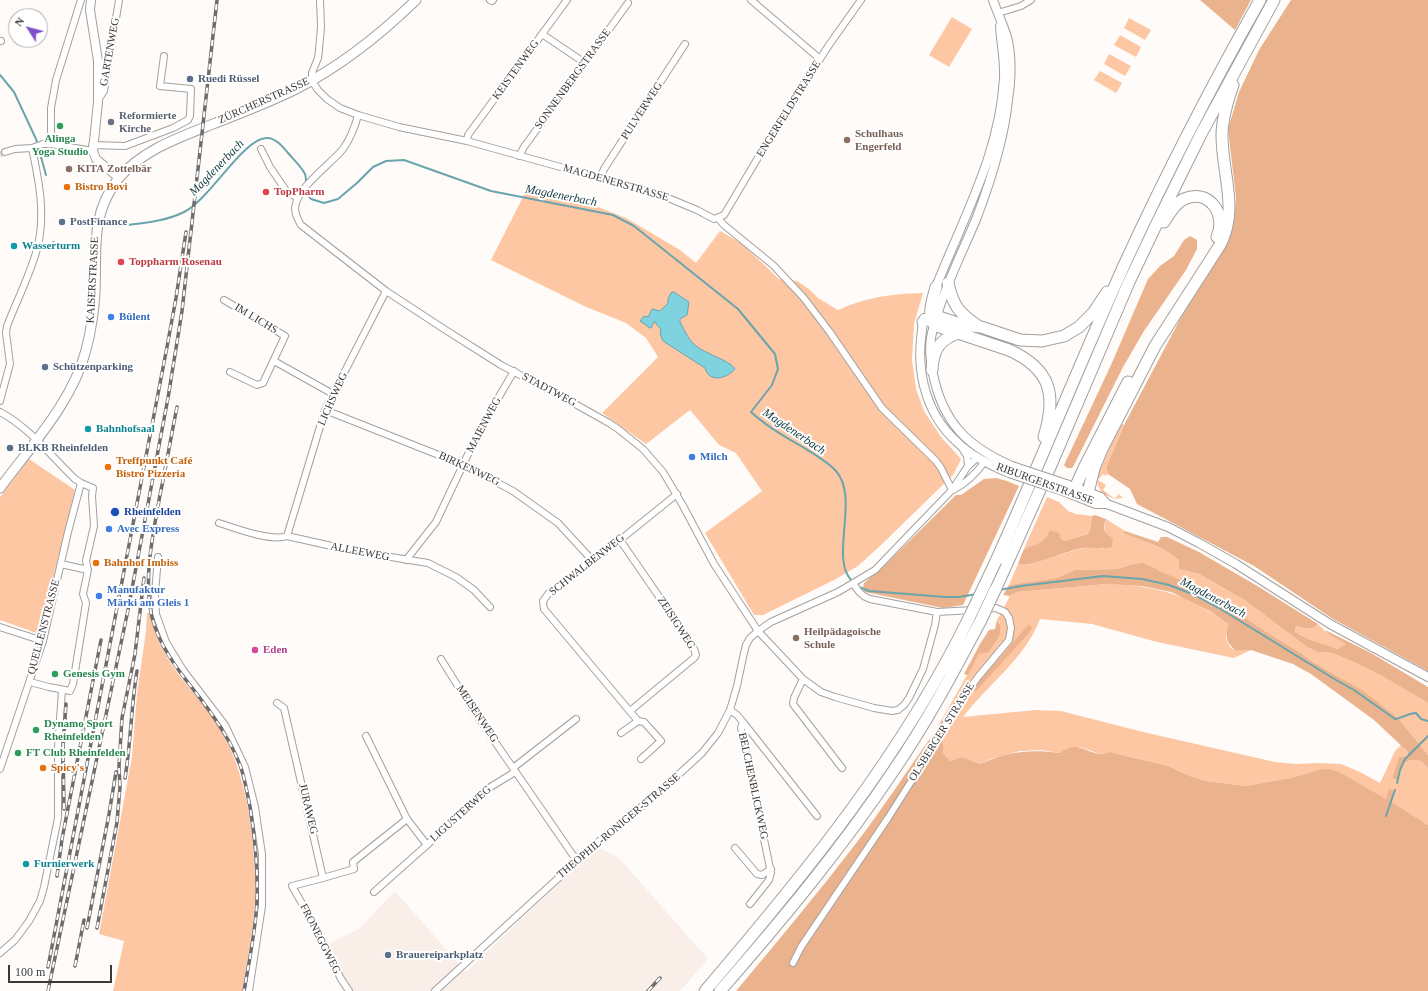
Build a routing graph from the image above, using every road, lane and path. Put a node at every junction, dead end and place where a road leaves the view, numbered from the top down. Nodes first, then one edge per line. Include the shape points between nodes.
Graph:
1 (81, 0) edge
2 (91, 0) edge
3 (120, 0) edge
4 (320, 0) edge
5 (416, 0) edge
6 (567, 0) edge
7 (752, 0) edge
8 (861, 0) edge
9 (993, 0) edge
10 (1032, 0) edge
11 (1260, 0) edge
12 (1274, 0) edge
13 (628, 3) dead end
14 (999, 16) junction
15 (542, 34) junction
16 (685, 44) dead end
17 (164, 56) dead end
18 (1241, 58) junction
19 (820, 59) junction
20 (585, 64) junction
21 (312, 80) junction
22 (98, 102) junction
23 (358, 115) junction
24 (466, 141) junction
25 (52, 144) junction
26 (162, 146) joint
27 (33, 147) junction
28 (93, 148) junction
29 (261, 149) dead end
30 (6, 152) tunnel mouth
31 (519, 156) junction
32 (119, 178) junction
33 (600, 178) junction
34 (298, 198) junction
35 (718, 218) junction
36 (1126, 262) junction
37 (1130, 282) junction
38 (948, 283) junction
39 (936, 287) joint
40 (386, 291) junction
41 (224, 300) dead end
42 (931, 320) junction
43 (981, 327) junction
44 (958, 333) junction
45 (274, 361) junction
46 (932, 370) junction
47 (514, 371) junction
48 (230, 372) dead end
49 (333, 394) junction
50 (0, 401) edge
51 (325, 410) junction
52 (0, 412) edge
53 (36, 439) junction
54 (962, 447) junction
55 (983, 457) junction
56 (464, 465) junction
57 (968, 466) junction
58 (81, 483) junction
59 (0, 488) edge
60 (1028, 489) junction
61 (952, 490) junction
62 (1074, 491) junction
63 (677, 494) junction
64 (219, 523) dead end
65 (287, 536) junction
66 (620, 540) junction
67 (158, 557) dead end
68 (406, 560) junction
69 (592, 560) junction
70 (61, 564) junction
71 (88, 570) junction
72 (853, 584) junction
73 (490, 606) dead end
74 (937, 612) junction
75 (0, 627) edge
76 (758, 631) junction
77 (43, 641) junction
78 (441, 659) dead end
79 (1428, 677) edge
80 (803, 679) junction
81 (30, 682) junction
82 (62, 690) junction
83 (277, 702) dead end
84 (730, 710) junction
85 (630, 711) junction
86 (576, 719) dead end
87 (638, 721) junction
88 (743, 722) junction
89 (621, 733) dead end
90 (366, 736) dead end
91 (641, 759) dead end
92 (842, 768) dead end
93 (0, 769) edge
94 (514, 770) junction
95 (817, 816) dead end
96 (408, 819) junction
97 (427, 845) junction
98 (735, 848) dead end
99 (576, 861) junction
100 (771, 868) junction
101 (323, 878) junction
102 (374, 892) dead end
103 (750, 904) dead end
104 (0, 953) edge
105 (793, 963) dead end
106 (249, 991) edge
107 (349, 991) edge
108 (435, 991) edge
109 (705, 991) edge
110 (720, 991) edge

1 - 25 street via 56,80 51,108
2 - 22 main road via 90,10 98,61
3 - 22 street, GARTENWEG via 104,91
4 - 21 street via 319,50
5 - 21 main road, ZÜRCHERSTRASSE via 372,40
6 - 15 street, KEISTENWEG
7 - 19 street
8 - 19 street, ENGERFELDSTRASSE
9 - 14 main road, RIBURGERSTRASSE
10 - 14 street
11 - 36 highway via 1178,152
12 - 18 highway
13 - 20 street, SONNENBERGSTRASSE
14 - 38 main road, RIBURGERSTRASSE via 1007,37 1010,72 1003,128 977,215
14 - 39 main road, RIBURGERSTRASSE via 1004,78 995,139 984,174
15 - 20 street
15 - 24 street, KEISTENWEG
16 - 33 street, PULVERWEG
17 - 28 street via 160,86 191,89 188,120 125,146
18 - 37 highway via 1194,148
18 - 62 highway via 1222,125 1222,149 1230,209 1226,232 1155,346 1095,463
19 - 35 street, ENGERFELDSTRASSE via 724,215
20 - 31 street, SONNENBERGSTRASSE
21 - 23 street, MAGDENERSTRASSE via 327,99 340,108
21 - 26 main road, ZÜRCHERSTRASSE via 261,105
22 - 28 main road
23 - 24 street, MAGDENERSTRASSE via 399,127
23 - 34 street, STADTWEG via 343,148 301,191
24 - 31 street, MAGDENERSTRASSE
25 - 27 street
25 - 28 street
26 - 32 main road, KAISERSTRASSE via 140,159
27 - 30 street
27 - 50 street via 41,201 39,238 35,255 7,326 10,364
28 - 32 main road via 96,159
29 - 34 street via 286,192
31 - 33 street, MAGDENERSTRASSE
32 - 53 main road, KAISERSTRASSE via 108,194 97,223 95,299 84,356 66,396
33 - 35 street, MAGDENERSTRASSE via 661,195 706,216
34 - 40 street, STADTWEG via 295,208 301,225
35 - 61 street, MAGDENERSTRASSE via 773,265 803,297 882,408 936,461
36 - 43 highway via 1088,319 1064,336 1034,341 1020,340
36 - 60 highway
37 - 62 highway via 1174,207 1185,198 1200,197 1213,205 1221,220 1220,230 1211,250 1162,324 1120,396
37 - 110 highway, bridge via 1010,559 981,620 925,722 868,808 802,894
38 - 42 main road, RIBURGERSTRASSE
38 - 43 highway via 957,309
39 - 42 highway
40 - 47 street, STADTWEG
40 - 49 street, LICHSWEG
41 - 45 street, IM LICHS via 285,336
42 - 43 highway
42 - 44 highway
42 - 46 main road, RIBURGERSTRASSE
42 - 54 main road, RIBURGERSTRASSE via 920,349 920,365 926,395 944,428
44 - 46 highway via 945,338 938,346
44 - 60 highway via 1020,355 1031,362 1045,379 1050,395 1049,417
45 - 48 street, IM LICHS via 263,383 257,385
45 - 49 street
46 - 55 main road, RIBURGERSTRASSE via 941,402 950,418
47 - 56 street, MAIENWEG via 479,431
47 - 63 street, STADTWEG via 618,429 643,449 663,472
49 - 51 street, LICHSWEG
51 - 56 street, BIRKENWEG
51 - 65 street, LICHSWEG
52 - 53 street
53 - 58 street
53 - 59 main road, KAISERSTRASSE
54 - 55 main road, RIBURGERSTRASSE
54 - 57 street via 967,456
55 - 57 street
55 - 61 street via 977,472 964,484
55 - 62 main road, RIBURGERSTRASSE, bridge via 1011,470
56 - 68 street, MAIENWEG via 436,522
56 - 69 street, BIRKENWEG via 513,491 558,523
57 - 61 street
58 - 70 street, QUELLENSTRASSE
58 - 71 street via 93,488 94,526 86,561
60 - 109 highway, bridge via 966,622 915,715 885,762 793,887
61 - 72 street, THEOPHIL-RONIGER-STRASSE via 878,567
62 - 79 main road, RIBURGERSTRASSE via 1101,498 1107,504 1168,527 1199,543 1330,624
63 - 66 street, SCHWALBENWEG
63 - 76 street, STADTWEG via 714,564
64 - 65 street, ALLEEWEG via 247,532 281,538
65 - 68 street, ALLEEWEG
66 - 69 street, SCHWALBENWEG
66 - 85 street, ZEISIGWEG via 696,654
67 - 106 street via 156,614 166,642 183,670 225,725 245,767 255,807 262,854 262,906
68 - 73 street, ALLEEWEG via 428,564 456,577
69 - 85 street, SCHWALBENWEG via 548,594 543,602 544,609
70 - 71 street
70 - 77 street, QUELLENSTRASSE
71 - 82 street via 83,594 86,602 73,684 70,691
72 - 74 street, OLSBERGER STRASSE via 864,597
72 - 76 street, THEOPHIL-RONIGER-STRASSE via 771,622
74 - 80 street, STADTWEG via 924,669 904,705 898,710 874,708 835,697 821,692
74 - 105 street, OLSBERGER STRASSE via 996,608 1005,612 1009,618 1011,635 950,716 888,818 801,947
75 - 77 street
76 - 80 street, STADTWEG
76 - 84 street, THEOPHIL-RONIGER-STRASSE via 746,645
77 - 81 street, QUELLENSTRASSE
78 - 94 street, MEISENWEG
80 - 92 street via 793,704
81 - 82 street
81 - 93 street, QUELLENSTRASSE
82 - 104 street via 58,748 58,818 44,887 29,921 16,940
83 - 101 street, JURAWEG via 284,708
84 - 88 street, BELCHENBLICKWEG
84 - 99 street, THEOPHIL-RONIGER-STRASSE via 712,741 680,775
85 - 87 street, SCHWALBENWEG
86 - 94 street
87 - 89 street
87 - 91 street, SCHWALBENWEG via 644,722 661,741
88 - 95 street
88 - 100 street, BELCHENBLICKWEG via 741,728
90 - 96 street, LIGUSTERWEG
94 - 97 street, LIGUSTERWEG via 484,791
94 - 99 street, MEISENWEG
96 - 97 street, LIGUSTERWEG
96 - 101 street via 353,862 354,869
97 - 102 street, LIGUSTERWEG
98 - 100 street via 757,874 762,875
99 - 108 street, THEOPHIL-RONIGER-STRASSE
100 - 103 street via 769,880
101 - 107 street, FRONEGGWEG via 292,886 340,979

